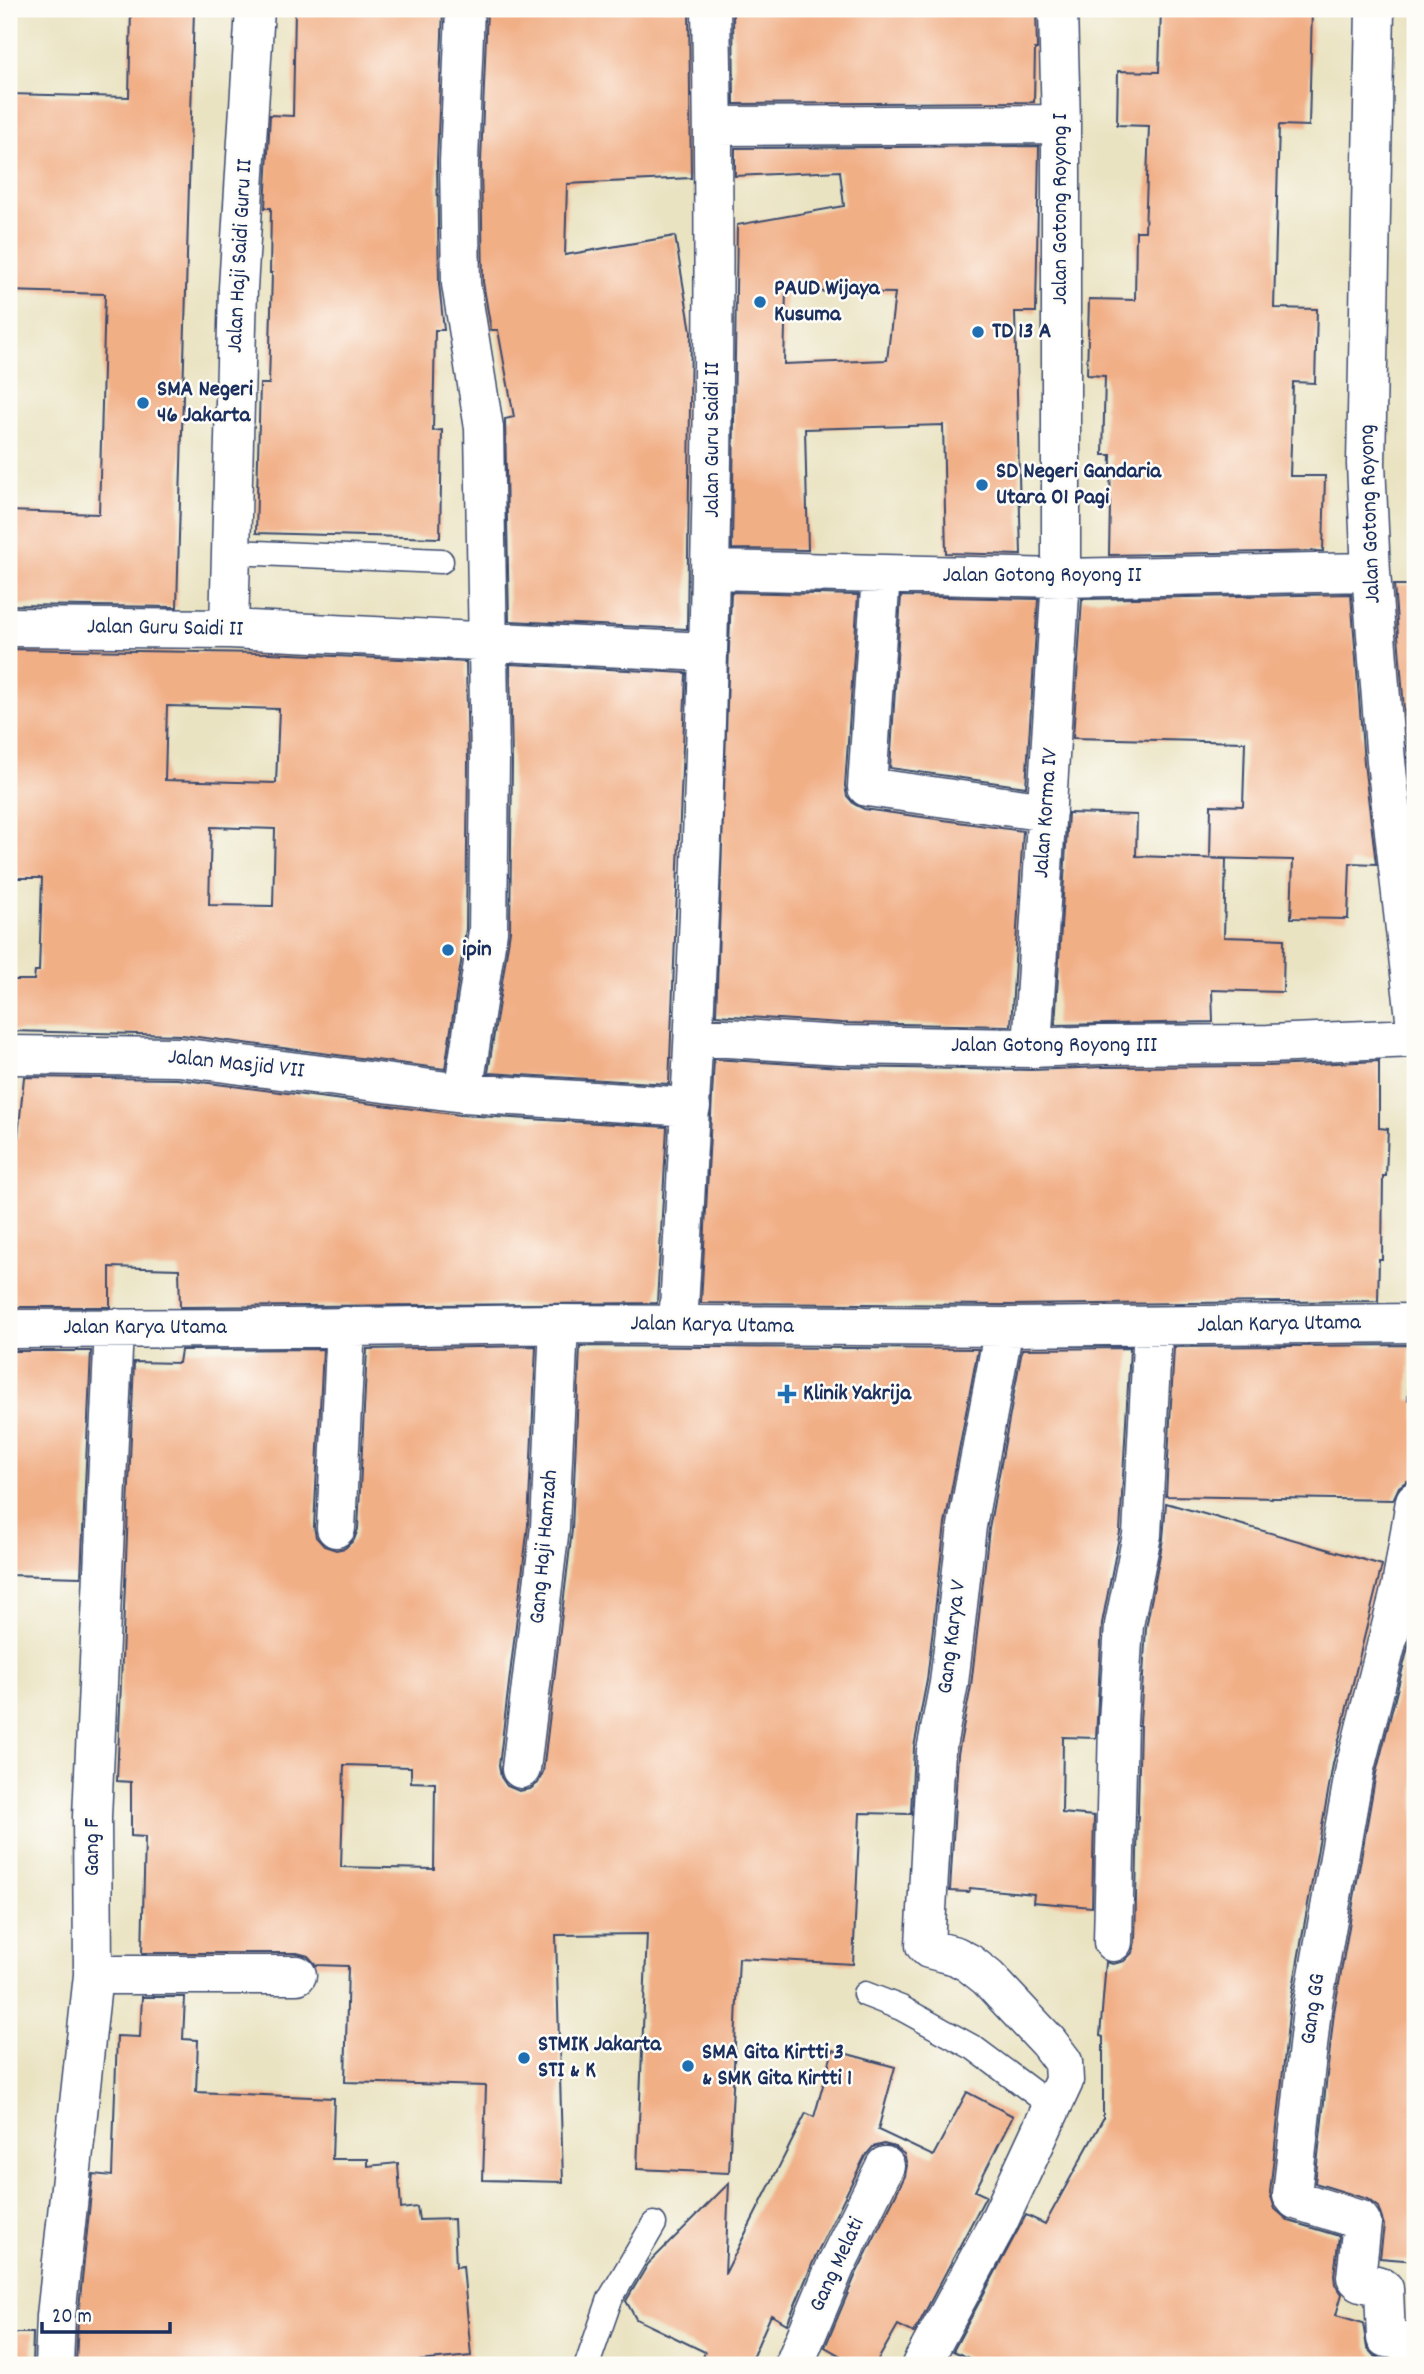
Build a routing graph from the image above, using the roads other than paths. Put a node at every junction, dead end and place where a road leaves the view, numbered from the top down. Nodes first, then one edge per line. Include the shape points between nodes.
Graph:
1 (255, 9) edge
2 (465, 9) edge
3 (711, 9) edge
4 (1058, 9) edge
5 (1375, 9) edge
6 (1061, 124) junction
7 (713, 126) junction
8 (232, 552) junction
9 (441, 561) dead end
10 (712, 570) junction
11 (1371, 572) junction
12 (881, 574) junction
13 (1061, 578) junction
14 (9, 627) edge
15 (229, 629) junction
16 (488, 642) junction
17 (707, 652) junction
18 (1047, 811) junction
19 (1415, 1017) edge
20 (694, 1036) junction
21 (1415, 1038) edge
22 (1032, 1048) junction
23 (9, 1055) edge
24 (463, 1093) junction
25 (691, 1107) junction
26 (1415, 1323) edge
27 (559, 1324) junction
28 (678, 1325) junction
29 (346, 1326) junction
30 (1153, 1326) junction
31 (1004, 1327) junction
32 (114, 1328) junction
33 (9, 1329) edge
34 (1415, 1501) edge
35 (336, 1528) dead end
36 (1408, 1588) edge
37 (521, 1769) dead end
38 (1113, 1942) dead end
39 (93, 1975) junction
40 (297, 1975) dead end
41 (865, 1994) dead end
42 (1054, 2107) junction
43 (885, 2166) dead end
44 (654, 2224) dead end
45 (1415, 2342) edge
46 (54, 2365) edge
47 (587, 2365) edge
48 (794, 2365) edge
49 (921, 2365) edge

1 - 8 street, Jalan Haji Saidi Guru II via 239,288
2 - 16 street via 459,162 461,284 484,428
3 - 7 street, Jalan Guru Saidi II
4 - 6 street, Jalan Gotong Royong I
5 - 11 street, Jalan Gotong Royong via 1366,464
6 - 7 street
6 - 13 street, Jalan Gotong Royong I
7 - 10 street, Jalan Guru Saidi II
8 - 9 lane
8 - 15 street, Jalan Haji Saidi Guru II
10 - 12 street, Jalan Gotong Royong II
10 - 17 street, Jalan Guru Saidi II
11 - 13 street, Jalan Gotong Royong II
11 - 19 street, Jalan Gotong Royong via 1386,761
12 - 13 street, Jalan Gotong Royong II
12 - 18 street via 867,787
13 - 18 street, Jalan Korma IV
14 - 15 street, Jalan Guru Saidi II
15 - 16 street, Jalan Guru Saidi II
16 - 17 street, Jalan Guru Saidi II
16 - 24 street via 488,931
17 - 20 street
18 - 22 street, Jalan Korma IV
20 - 22 street, Jalan Gotong Royong III via 841,1045
20 - 25 street
21 - 22 street, Jalan Gotong Royong III
23 - 24 street, Jalan Masjid VII via 179,1057
24 - 25 street, Jalan Masjid VII
25 - 28 street
26 - 30 street, Jalan Karya Utama
27 - 28 street, Jalan Karya Utama
27 - 29 street, Jalan Karya Utama
27 - 37 street, Gang Haji Hamzah via 550,1527
28 - 31 street, Jalan Karya Utama
29 - 32 street, Jalan Karya Utama
29 - 35 street
30 - 31 street, Jalan Karya Utama
30 - 38 street via 1142,1535 1125,1625 1119,1708
31 - 42 street, Gang Karya V via 967,1526 936,1751 926,1945 970,1963 1048,2042 1065,2071
32 - 33 street, Jalan Karya Utama
32 - 39 street, Gang F via 92,1818
34 - 36 street
36 - 45 street, Gang GG via 1356,1768 1314,1996 1292,2195 1360,2220 1356,2277 1384,2289 1386,2338
39 - 40 street
39 - 46 street, Gang F
41 - 42 lane via 974,2048
42 - 49 street
43 - 48 street, Gang Melati
44 - 47 lane via 610,2299

